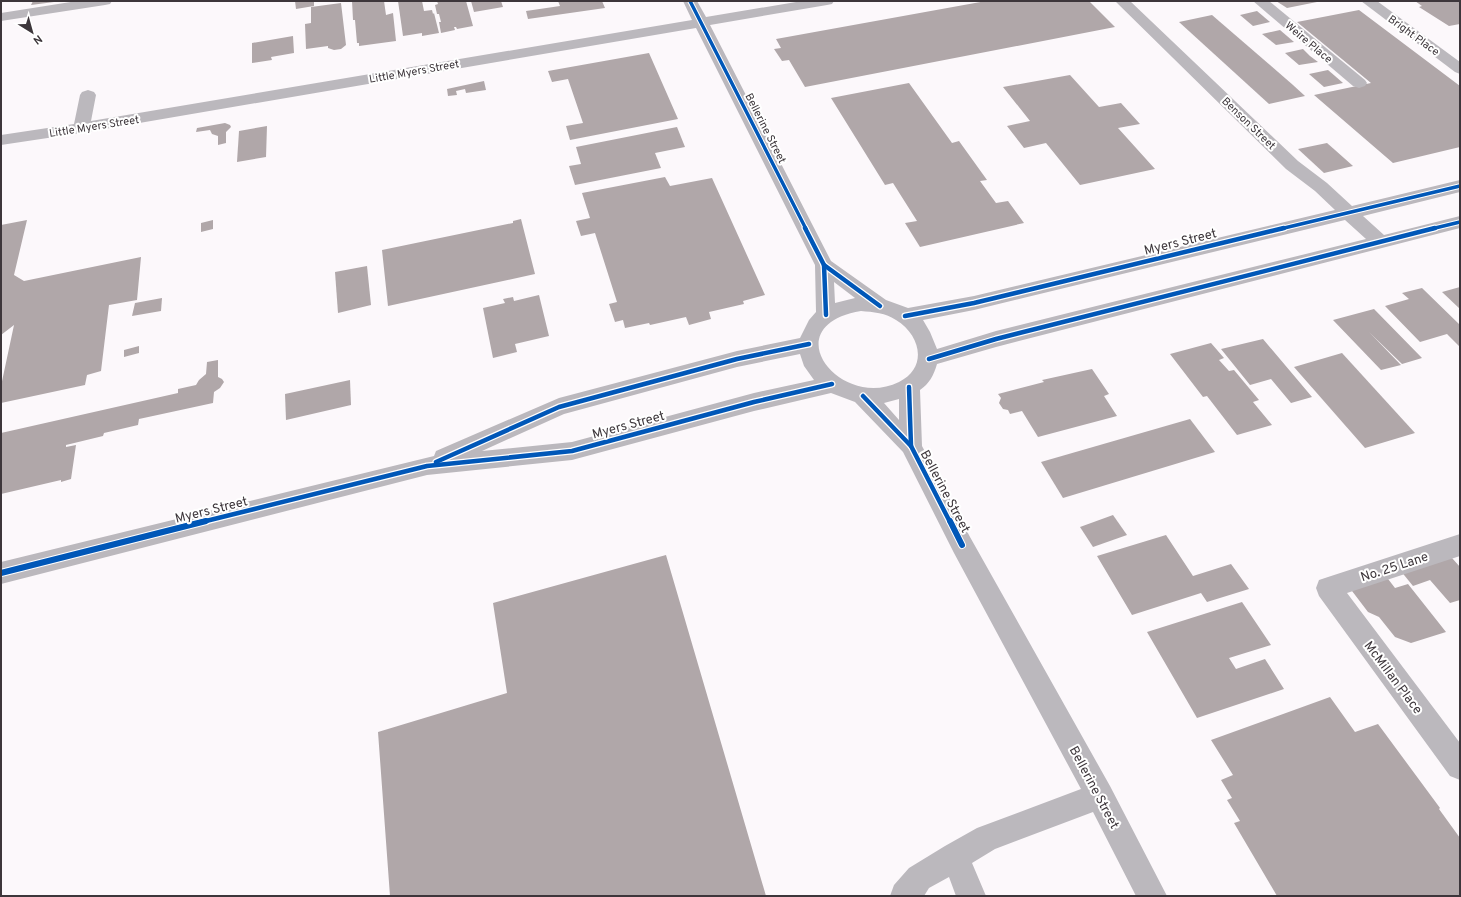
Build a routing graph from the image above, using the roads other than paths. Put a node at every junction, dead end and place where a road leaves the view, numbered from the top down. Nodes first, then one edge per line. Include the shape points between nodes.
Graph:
1 (105, 1) edge
2 (690, 1) edge
3 (827, 1) edge
4 (1122, 1) edge
5 (1260, 1) edge
6 (1368, 1) edge
7 (1, 17) edge
8 (702, 22) junction
9 (1460, 69) edge
10 (1359, 83) dead end
11 (88, 95) dead end
12 (81, 128) junction
13 (1, 140) edge
14 (1460, 186) edge
15 (1349, 213) junction
16 (1460, 222) edge
17 (1380, 242) junction
18 (824, 265) junction
19 (880, 306) junction
20 (826, 315) junction
21 (905, 316) junction
22 (809, 344) junction
23 (929, 359) junction
24 (832, 384) junction
25 (909, 387) junction
26 (863, 396) junction
27 (910, 446) junction
28 (427, 466) junction
29 (1460, 544) edge
30 (1, 573) edge
31 (1328, 588) joint
32 (1460, 766) edge
33 (1100, 796) junction
34 (955, 856) junction
35 (905, 896) edge
36 (971, 896) edge
37 (1152, 896) edge

1 - 7 street
2 - 8 street, Bellerine Street
3 - 8 street, Little Myers Street
4 - 15 street, Benson Street via 1292,165
5 - 10 street, Weire Place
6 - 9 street, Bright Place
8 - 12 street, Little Myers Street
8 - 18 street, Bellerine Street
11 - 12 street
12 - 13 street, Little Myers Street
14 - 15 street, Myers Street
15 - 17 street, Benson Street
15 - 21 street, Myers Street via 974,303
16 - 17 street
17 - 23 street via 996,339
18 - 19 street, Bellerine Street
18 - 20 street, Bellerine Street
19 - 20 street via 861,304 842,307
19 - 21 street
20 - 22 street via 811,333
21 - 23 street via 919,328 927,343
22 - 24 street via 811,358 819,372
22 - 28 street, Myers Street via 737,359 559,407
23 - 25 street via 919,379
24 - 26 street
24 - 28 street, Myers Street via 754,402 572,451
25 - 26 street via 880,396
25 - 27 street, Bellerine Street
26 - 27 street, Bellerine Street
27 - 33 street, Bellerine Street
28 - 30 street, Myers Street
29 - 31 street, No. 25 Lane
31 - 32 street, McMillan Place
33 - 34 street via 987,838
33 - 37 street, Bellerine Street
34 - 35 street via 919,878
34 - 36 street

